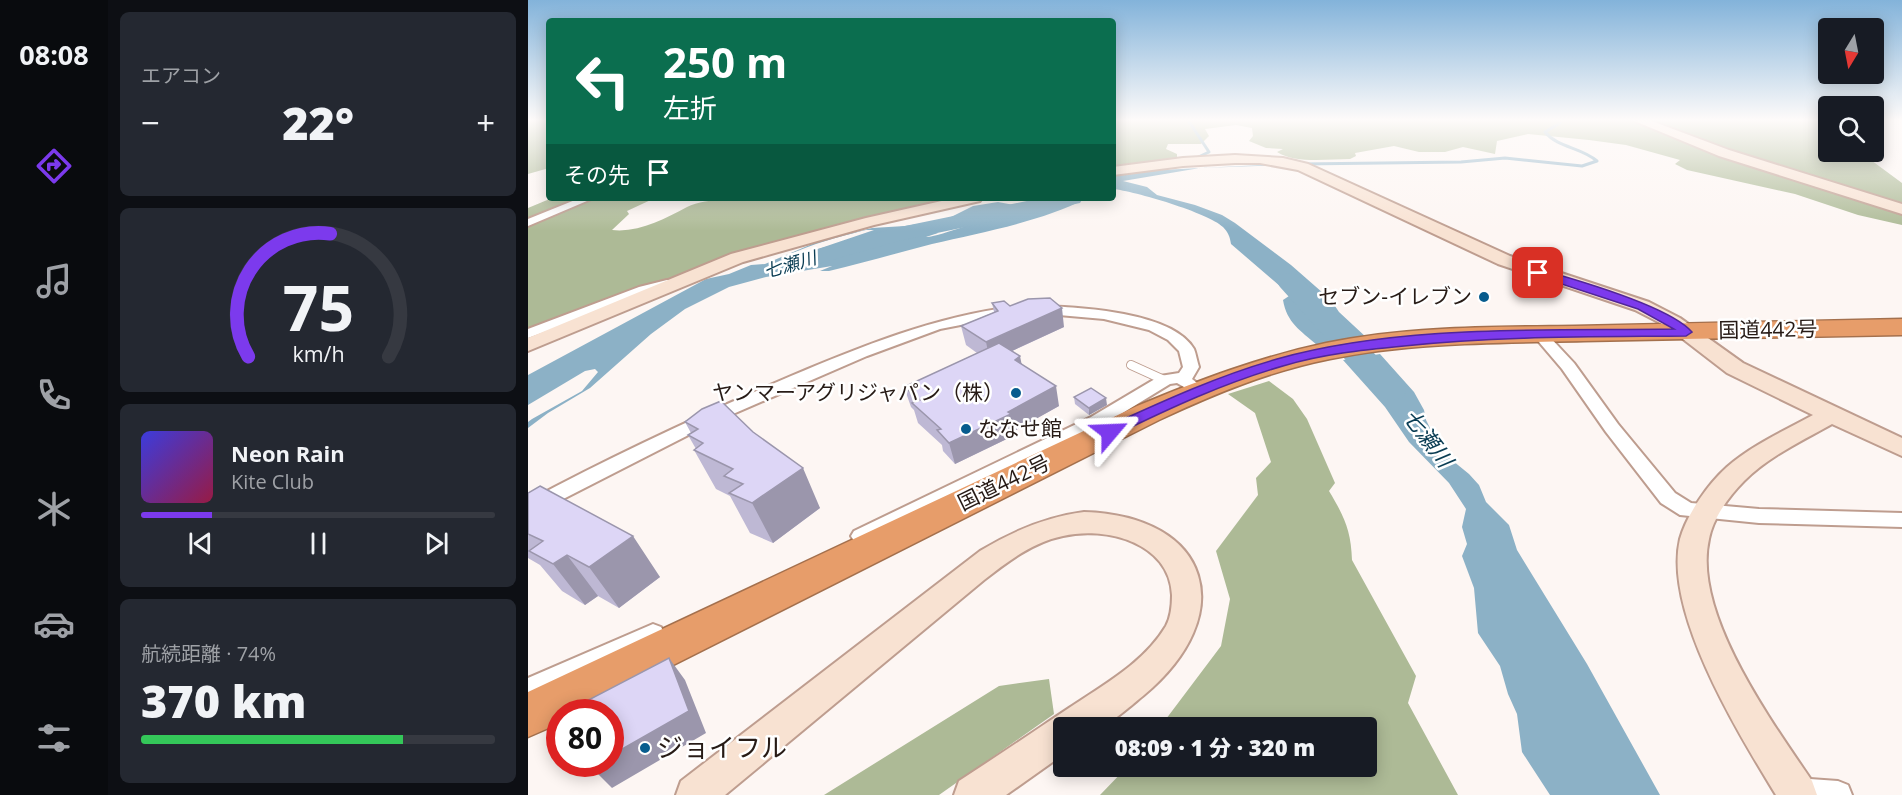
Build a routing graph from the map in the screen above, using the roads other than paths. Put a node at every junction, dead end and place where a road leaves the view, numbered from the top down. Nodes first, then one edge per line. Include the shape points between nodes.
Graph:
1 (1737, 157) edge
2 (1116, 171) edge
3 (582, 201) edge
4 (962, 201) edge
5 (1902, 209) edge
6 (528, 223) edge
7 (676, 282) junction
8 (1902, 327) edge
9 (1686, 332) junction
10 (528, 334) edge
11 (1540, 335) junction
12 (528, 345) edge
13 (1131, 365) dead end
14 (1190, 384) junction
15 (1831, 415) junction
16 (1902, 448) edge
17 (528, 510) edge
18 (1708, 513) junction
19 (1902, 520) edge
20 (528, 690) edge
21 (528, 715) edge
22 (1084, 717) edge
23 (1053, 741) edge
24 (1797, 794) edge
25 (694, 795) edge
26 (974, 795) edge
27 (1838, 795) edge

1 - 5 street
2 - 9 street via 1239,159 1299,165 1504,260 1642,306
3 - 6 street
4 - 7 street via 805,238 737,258
7 - 10 street via 644,290
7 - 12 street
8 - 9 highway, 国道442号
9 - 11 highway, 国道442号
9 - 15 street via 1735,368
11 - 14 highway, 国道442号 via 1458,336 1347,348
11 - 18 street via 1668,498 1688,510
13 - 14 lane
14 - 17 street via 1186,351 1166,333 1141,322 1056,310 976,316 893,340 724,410
14 - 20 street via 1097,421 851,541
14 - 21 highway, 国道442号
15 - 16 street
15 - 18 street via 1744,467 1725,485
18 - 19 street
18 - 24 street via 1694,540 1692,559 1700,613 1758,730
22 - 25 street via 1154,663 1170,645 1184,619 1188,595 1176,561 1161,544 1136,530 1103,523 1075,523 1020,542 959,585
23 - 26 street
24 - 27 street

